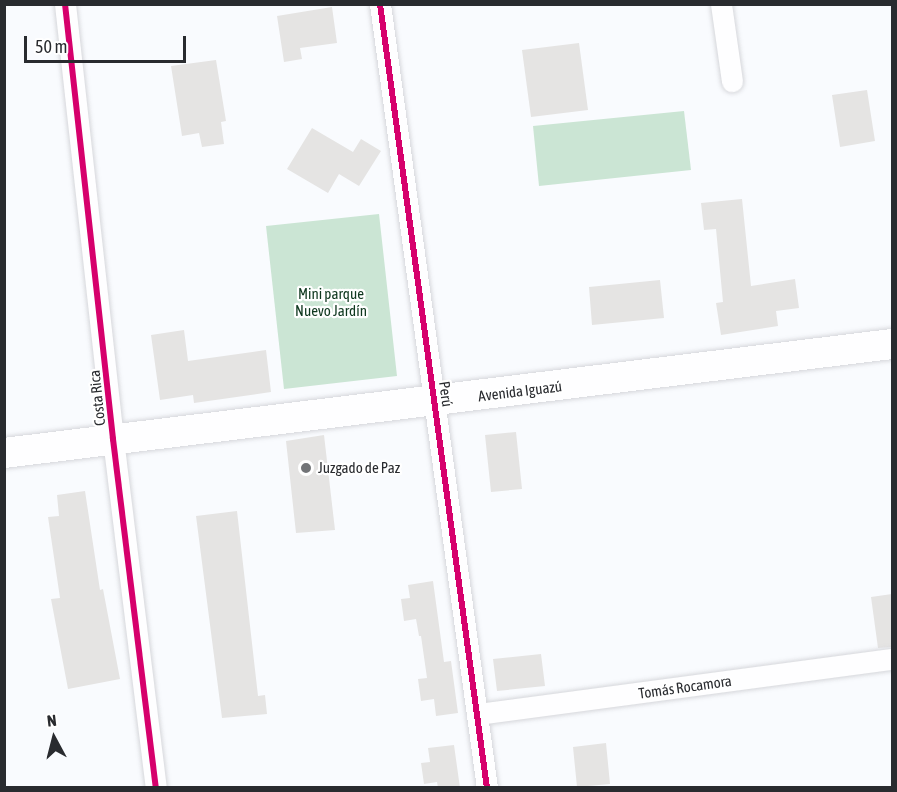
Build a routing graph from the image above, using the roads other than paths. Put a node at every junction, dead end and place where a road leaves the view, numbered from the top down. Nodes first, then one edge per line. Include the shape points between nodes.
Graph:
1 (65, 4) edge
2 (380, 4) edge
3 (721, 4) edge
4 (732, 81) dead end
5 (892, 344) edge
6 (435, 402) junction
7 (113, 439) junction
8 (4, 453) edge
9 (892, 659) edge
10 (478, 714) junction
11 (156, 788) edge
12 (486, 788) edge

1 - 7 street, Costa Rica
2 - 6 street, Perú
3 - 4 street
5 - 6 main road, Avenida Iguazú
6 - 7 main road, Avenida Iguazú
6 - 10 street, Perú
7 - 8 main road, Avenida Iguazú
7 - 11 street, Costa Rica
9 - 10 street, Tomás Rocamora
10 - 12 street, Perú

